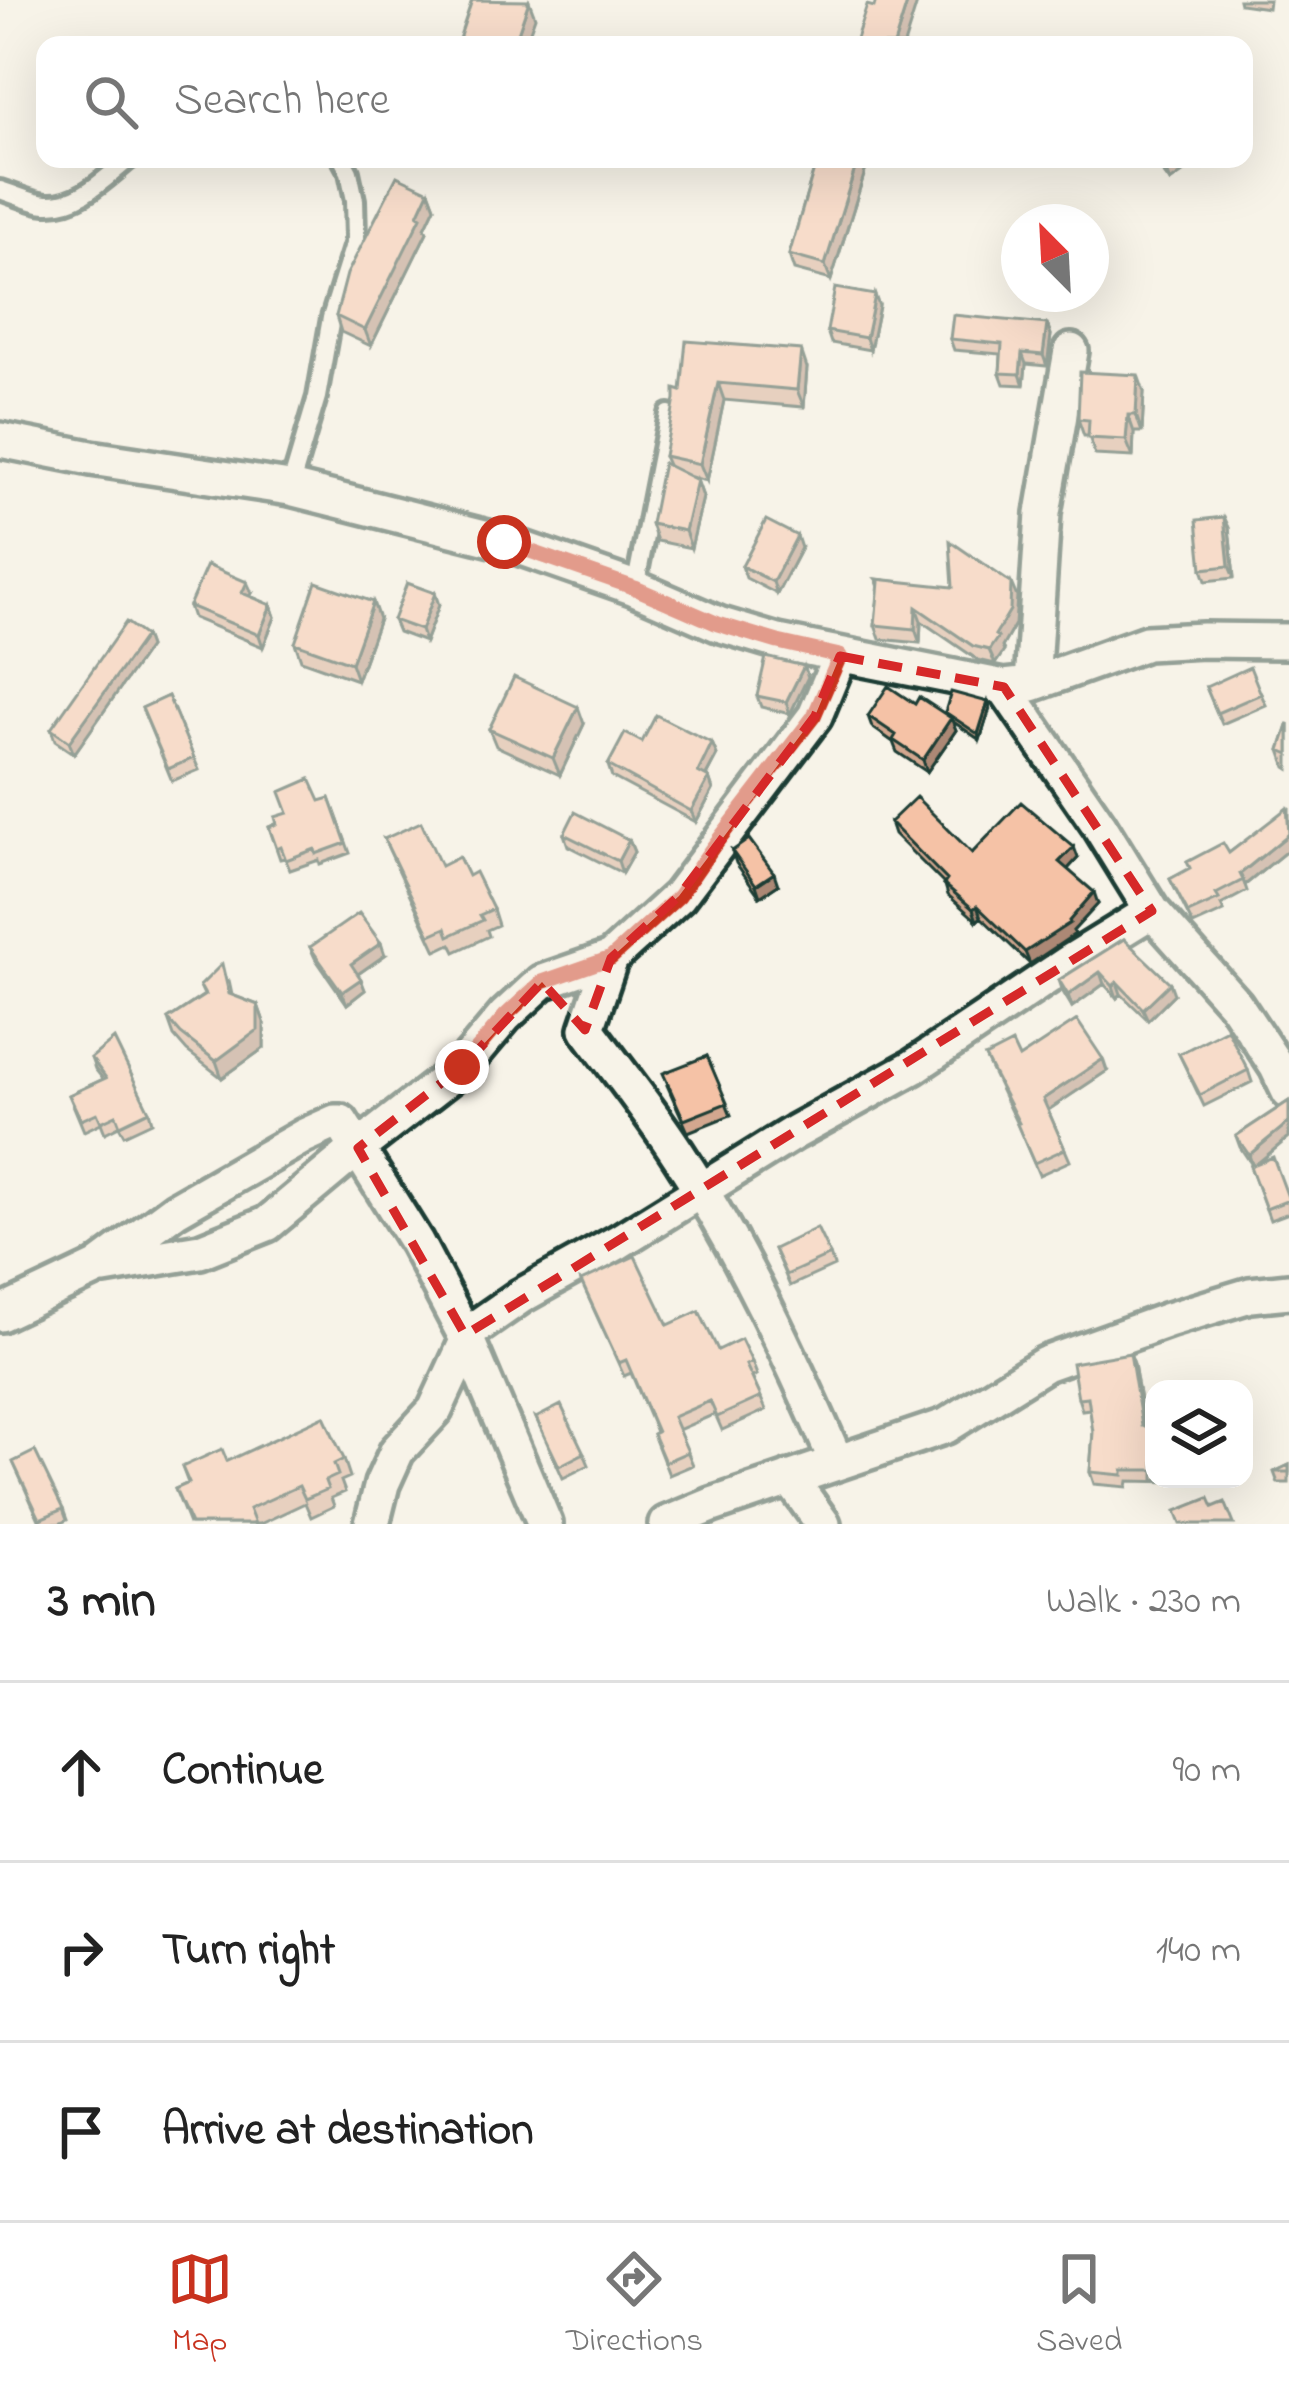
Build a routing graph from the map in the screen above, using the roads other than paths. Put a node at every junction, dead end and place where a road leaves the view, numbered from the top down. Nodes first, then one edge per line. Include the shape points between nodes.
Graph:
1 (118, 168) edge
2 (347, 168) edge
3 (0, 190) edge
4 (1071, 351) dead end
5 (669, 414) edge
6 (0, 440) edge
7 (290, 488) junction
8 (635, 588) junction
9 (1289, 641) edge
10 (840, 656) junction
11 (1018, 686) junction
12 (1153, 911) junction
13 (611, 958) junction
14 (542, 982) junction
15 (587, 1029) junction
16 (1289, 1092) edge
17 (358, 1148) junction
18 (700, 1191) junction
19 (97, 1268) junction
20 (1289, 1292) edge
21 (0, 1314) edge
22 (466, 1338) junction
23 (837, 1463) junction
24 (790, 1478) junction
25 (372, 1524) edge
26 (545, 1524) edge
27 (666, 1524) edge
28 (823, 1524) edge

1 - 3 lane via 71,201 45,204
2 - 7 lane via 356,238
4 - 11 street
5 - 8 lane
6 - 7 street
7 - 8 street via 504,542
8 - 10 street via 718,624
9 - 11 street via 1146,643
10 - 11 street
10 - 13 street via 814,716 679,896
11 - 12 street
12 - 16 street via 1236,1005
12 - 18 street via 913,1067
13 - 14 street
13 - 15 street
14 - 15 street
14 - 17 street via 462,1067
15 - 18 street
17 - 19 street via 267,1223 200,1251
17 - 19 street via 341,1122 320,1129 175,1210
17 - 22 street
18 - 22 street via 521,1296
18 - 23 street via 778,1329
19 - 21 street
20 - 23 street via 1250,1295 1045,1364 946,1426
22 - 25 street via 435,1410 398,1451
22 - 26 street
23 - 24 street
24 - 27 street
24 - 28 street

